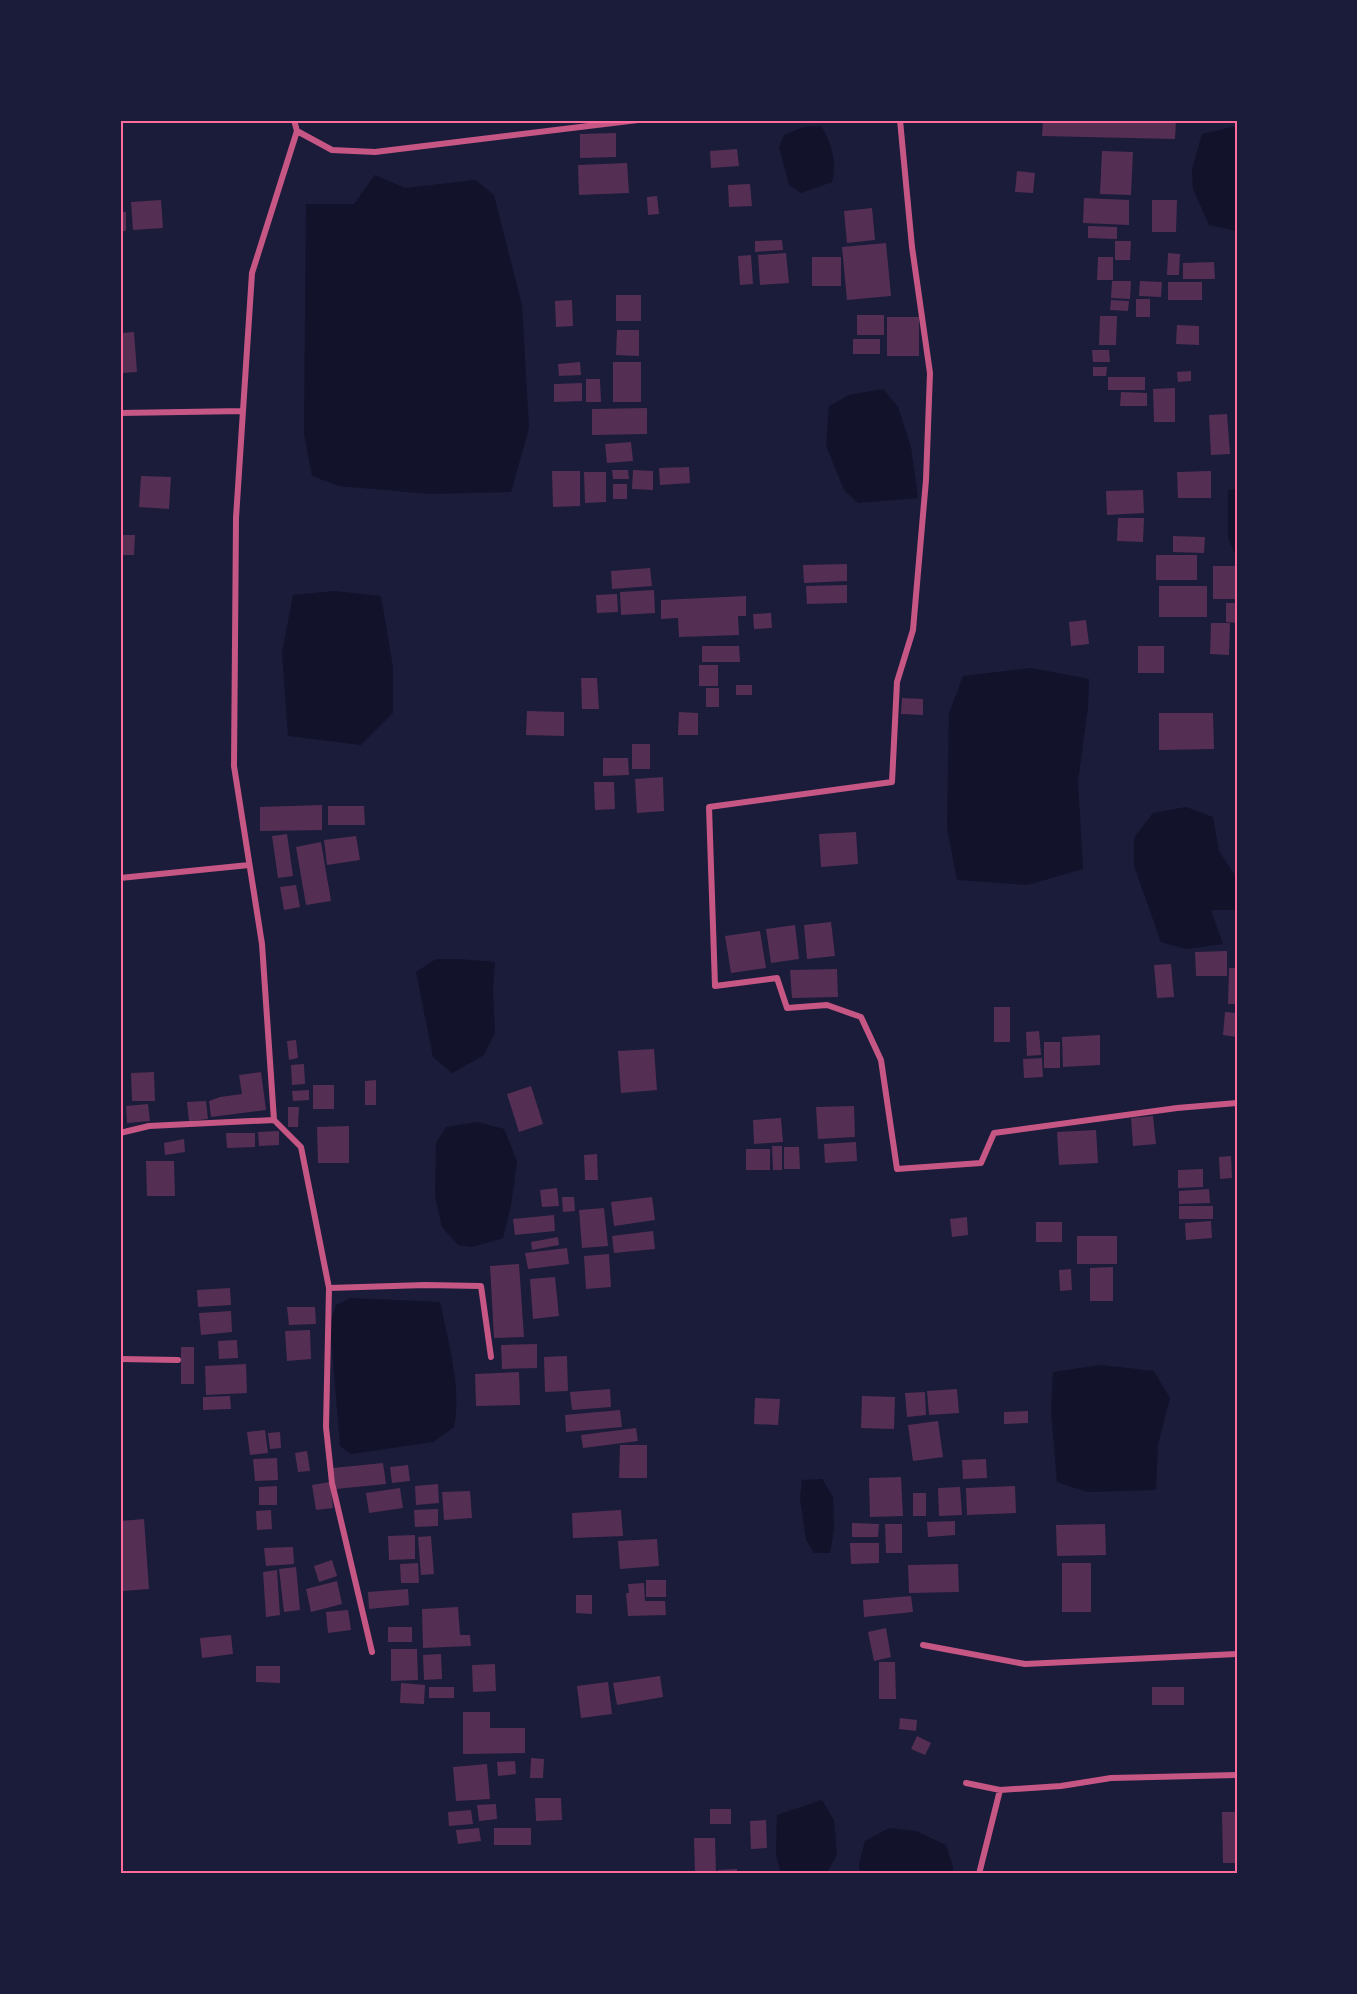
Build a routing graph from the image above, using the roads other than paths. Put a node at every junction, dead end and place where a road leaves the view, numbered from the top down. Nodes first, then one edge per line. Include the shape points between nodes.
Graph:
1 (294, 120) edge
2 (638, 120) edge
3 (900, 120) edge
4 (297, 131) junction
5 (243, 411) junction
6 (120, 413) edge
7 (249, 865) junction
8 (120, 878) edge
9 (1237, 1103) edge
10 (274, 1120) junction
11 (120, 1133) edge
12 (329, 1288) junction
13 (491, 1357) dead end
14 (120, 1359) edge
15 (178, 1360) dead end
16 (923, 1645) dead end
17 (372, 1652) dead end
18 (1237, 1654) edge
19 (1237, 1774) edge
20 (966, 1783) dead end
21 (1000, 1790) junction
22 (979, 1874) edge

1 - 4 street
2 - 4 street via 375,152 332,150
3 - 9 street via 912,247 930,373 926,480 913,630 897,682 892,782 709,807 715,986 777,978 787,1008 826,1005 861,1017 881,1060 897,1169 981,1163 994,1133
4 - 5 street via 252,273
5 - 6 street
5 - 7 street via 236,518 234,766
7 - 8 street
7 - 10 street via 262,944
10 - 11 street via 149,1126
10 - 12 street via 301,1147
12 - 13 street via 481,1286
12 - 17 street via 326,1427 332,1483
14 - 15 street
16 - 18 street via 1025,1664
19 - 21 street via 1111,1778
20 - 21 street
21 - 22 street

